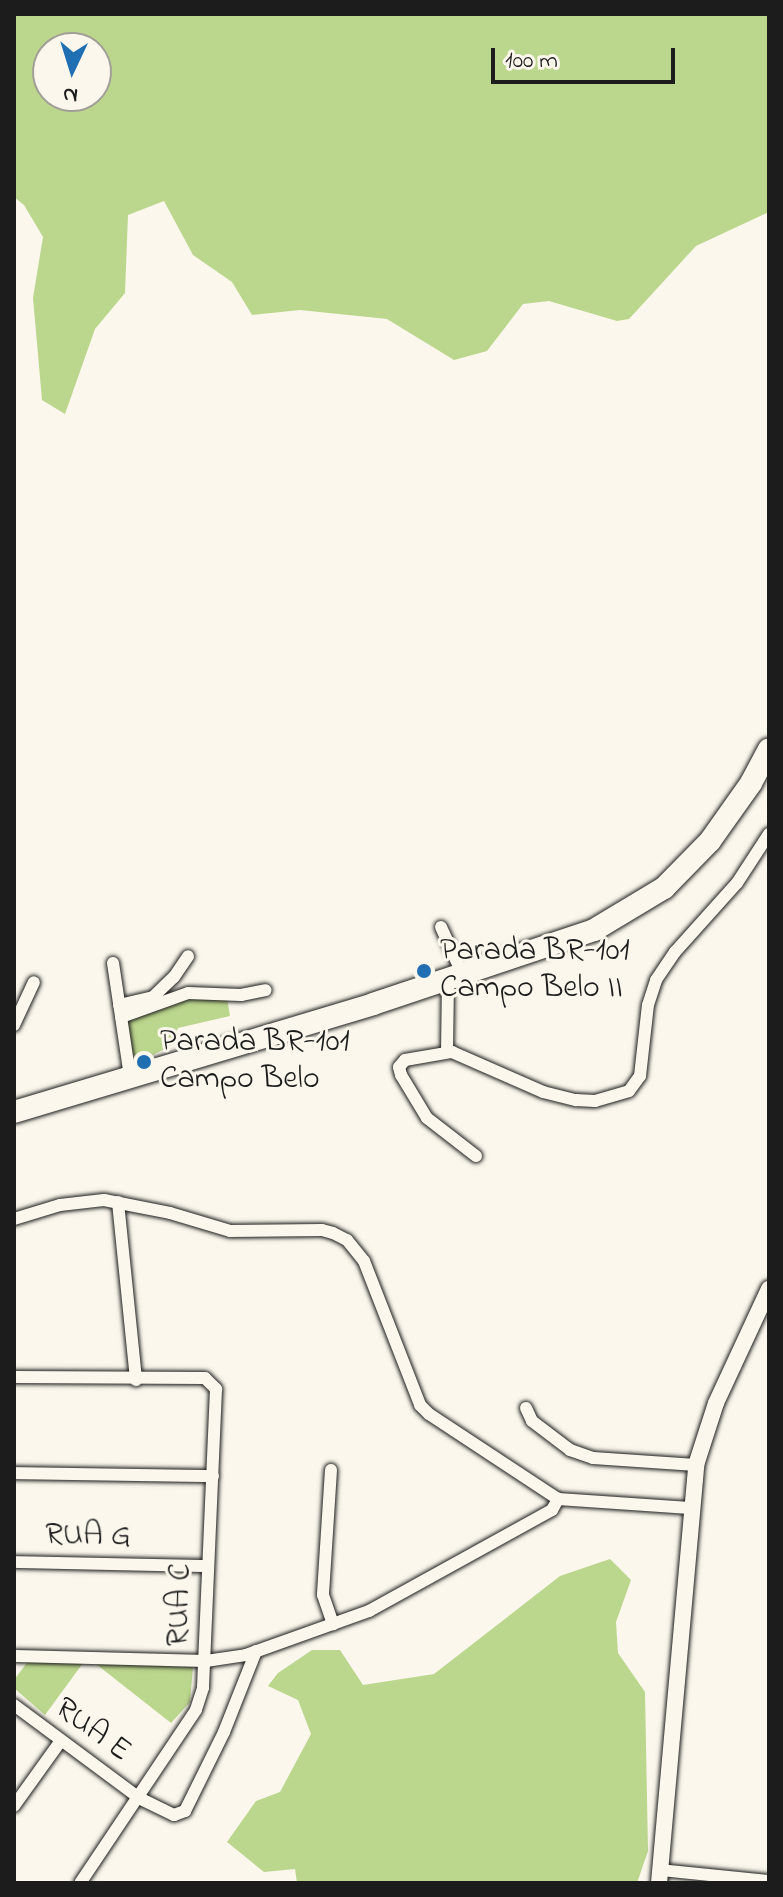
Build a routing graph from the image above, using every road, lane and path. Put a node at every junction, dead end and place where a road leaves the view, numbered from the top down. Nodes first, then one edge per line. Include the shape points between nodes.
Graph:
1 (769, 749) edge
2 (769, 834) edge
3 (441, 927) dead end
4 (188, 956) dead end
5 (113, 963) dead end
6 (455, 976) junction
7 (34, 982) dead end
8 (266, 990) dead end
9 (120, 1011) junction
10 (14, 1025) edge
11 (447, 1052) junction
12 (130, 1077) junction
13 (14, 1112) edge
14 (476, 1156) dead end
15 (118, 1202) junction
16 (14, 1219) edge
17 (769, 1289) edge
18 (14, 1377) edge
19 (136, 1380) junction
20 (526, 1408) dead end
21 (696, 1465) junction
22 (331, 1470) dead end
23 (14, 1473) edge
24 (213, 1476) junction
25 (558, 1499) junction
26 (690, 1508) junction
27 (14, 1562) edge
28 (208, 1566) junction
29 (333, 1624) junction
30 (256, 1651) junction
31 (15, 1657) edge
32 (206, 1661) junction
33 (14, 1705) edge
34 (60, 1742) junction
35 (139, 1798) junction
36 (14, 1806) edge
37 (660, 1877) edge
38 (769, 1881) edge
39 (80, 1883) edge

1 - 6 highway via 710,841 664,888 594,930
2 - 11 street via 752,864 656,980 640,1076 629,1091 595,1101 576,1100 543,1092
3 - 6 street
4 - 9 street via 163,990
5 - 9 street
6 - 11 street
6 - 12 highway
7 - 10 street
8 - 9 street via 241,995 188,993
9 - 12 street
11 - 14 street via 405,1060 401,1075 427,1118
12 - 13 highway
15 - 16 street via 74,1203
15 - 19 street
15 - 25 street via 230,1231 322,1230 347,1240 373,1281 420,1405
17 - 21 main road via 716,1403
18 - 19 street
19 - 24 street, RUA C via 205,1378 214,1385
20 - 21 street via 532,1421 570,1450 593,1458
21 - 26 main road
22 - 29 street via 323,1595
23 - 24 street
24 - 28 street, RUA C
25 - 26 street
25 - 29 street via 552,1510 369,1611
26 - 37 main road
27 - 28 street, RUA G
28 - 32 street, RUA C
29 - 30 street
30 - 32 street
30 - 35 street, RUA E via 185,1811 174,1815
31 - 32 street
32 - 35 street, RUA C via 196,1710
33 - 34 street, RUA E
34 - 35 street, RUA E
34 - 36 street
35 - 39 street, RUA C
37 - 38 street

